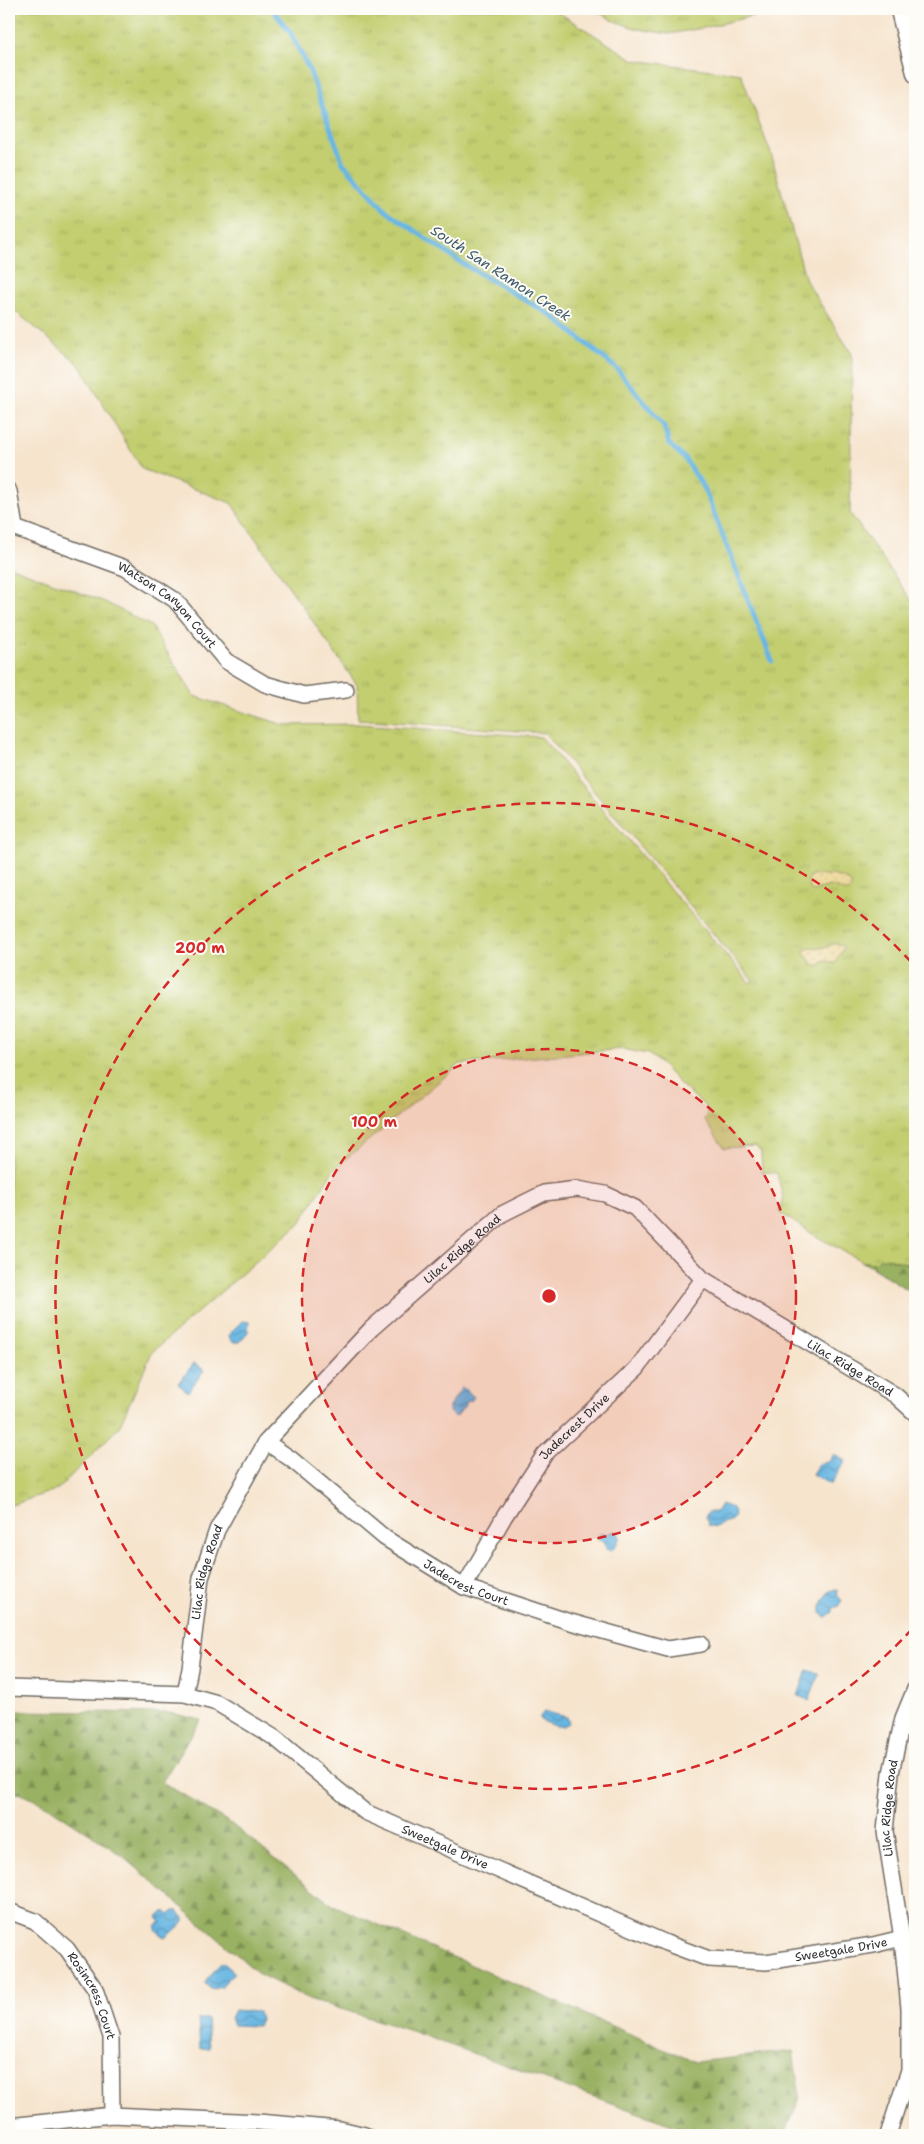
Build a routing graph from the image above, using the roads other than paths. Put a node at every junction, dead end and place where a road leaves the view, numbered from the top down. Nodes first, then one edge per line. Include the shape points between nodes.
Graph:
1 (898, 9) edge
2 (915, 75) edge
3 (9, 491) edge
4 (346, 690) dead end
5 (703, 1279) junction
6 (915, 1413) edge
7 (266, 1442) junction
8 (464, 1587) junction
9 (702, 1644) dead end
10 (9, 1688) edge
11 (915, 1689) edge
12 (185, 1694) junction
13 (9, 1911) edge
14 (902, 1938) junction
15 (112, 2115) junction
16 (9, 2126) edge
17 (365, 2135) edge
18 (888, 2135) edge

1 - 2 street
3 - 4 street, Watson Canyon Court via 15,528 125,568 176,600 226,661 265,684 304,695
5 - 6 street, Lilac Ridge Road via 895,1395
5 - 7 street, Lilac Ridge Road via 635,1208 605,1194 577,1189 544,1193 502,1214 371,1329
5 - 8 street, Jadecrest Drive via 637,1368 545,1454
7 - 8 street, Jadecrest Court via 385,1538
7 - 12 street, Lilac Ridge Road via 217,1530 201,1578
8 - 9 street, Jadecrest Court via 567,1621 668,1649
10 - 12 street, Sweetgale Drive
11 - 14 street, Lilac Ridge Road via 903,1718 885,1831
12 - 14 street, Sweetgale Drive via 217,1704 275,1738 365,1812 709,1959 766,1962
13 - 15 street, Rosincress Court via 35,1921 67,1949 95,1989 111,2037
14 - 18 street, Lilac Ridge Road via 909,2008 909,2070
15 - 16 street
15 - 17 street via 258,2122 340,2129

